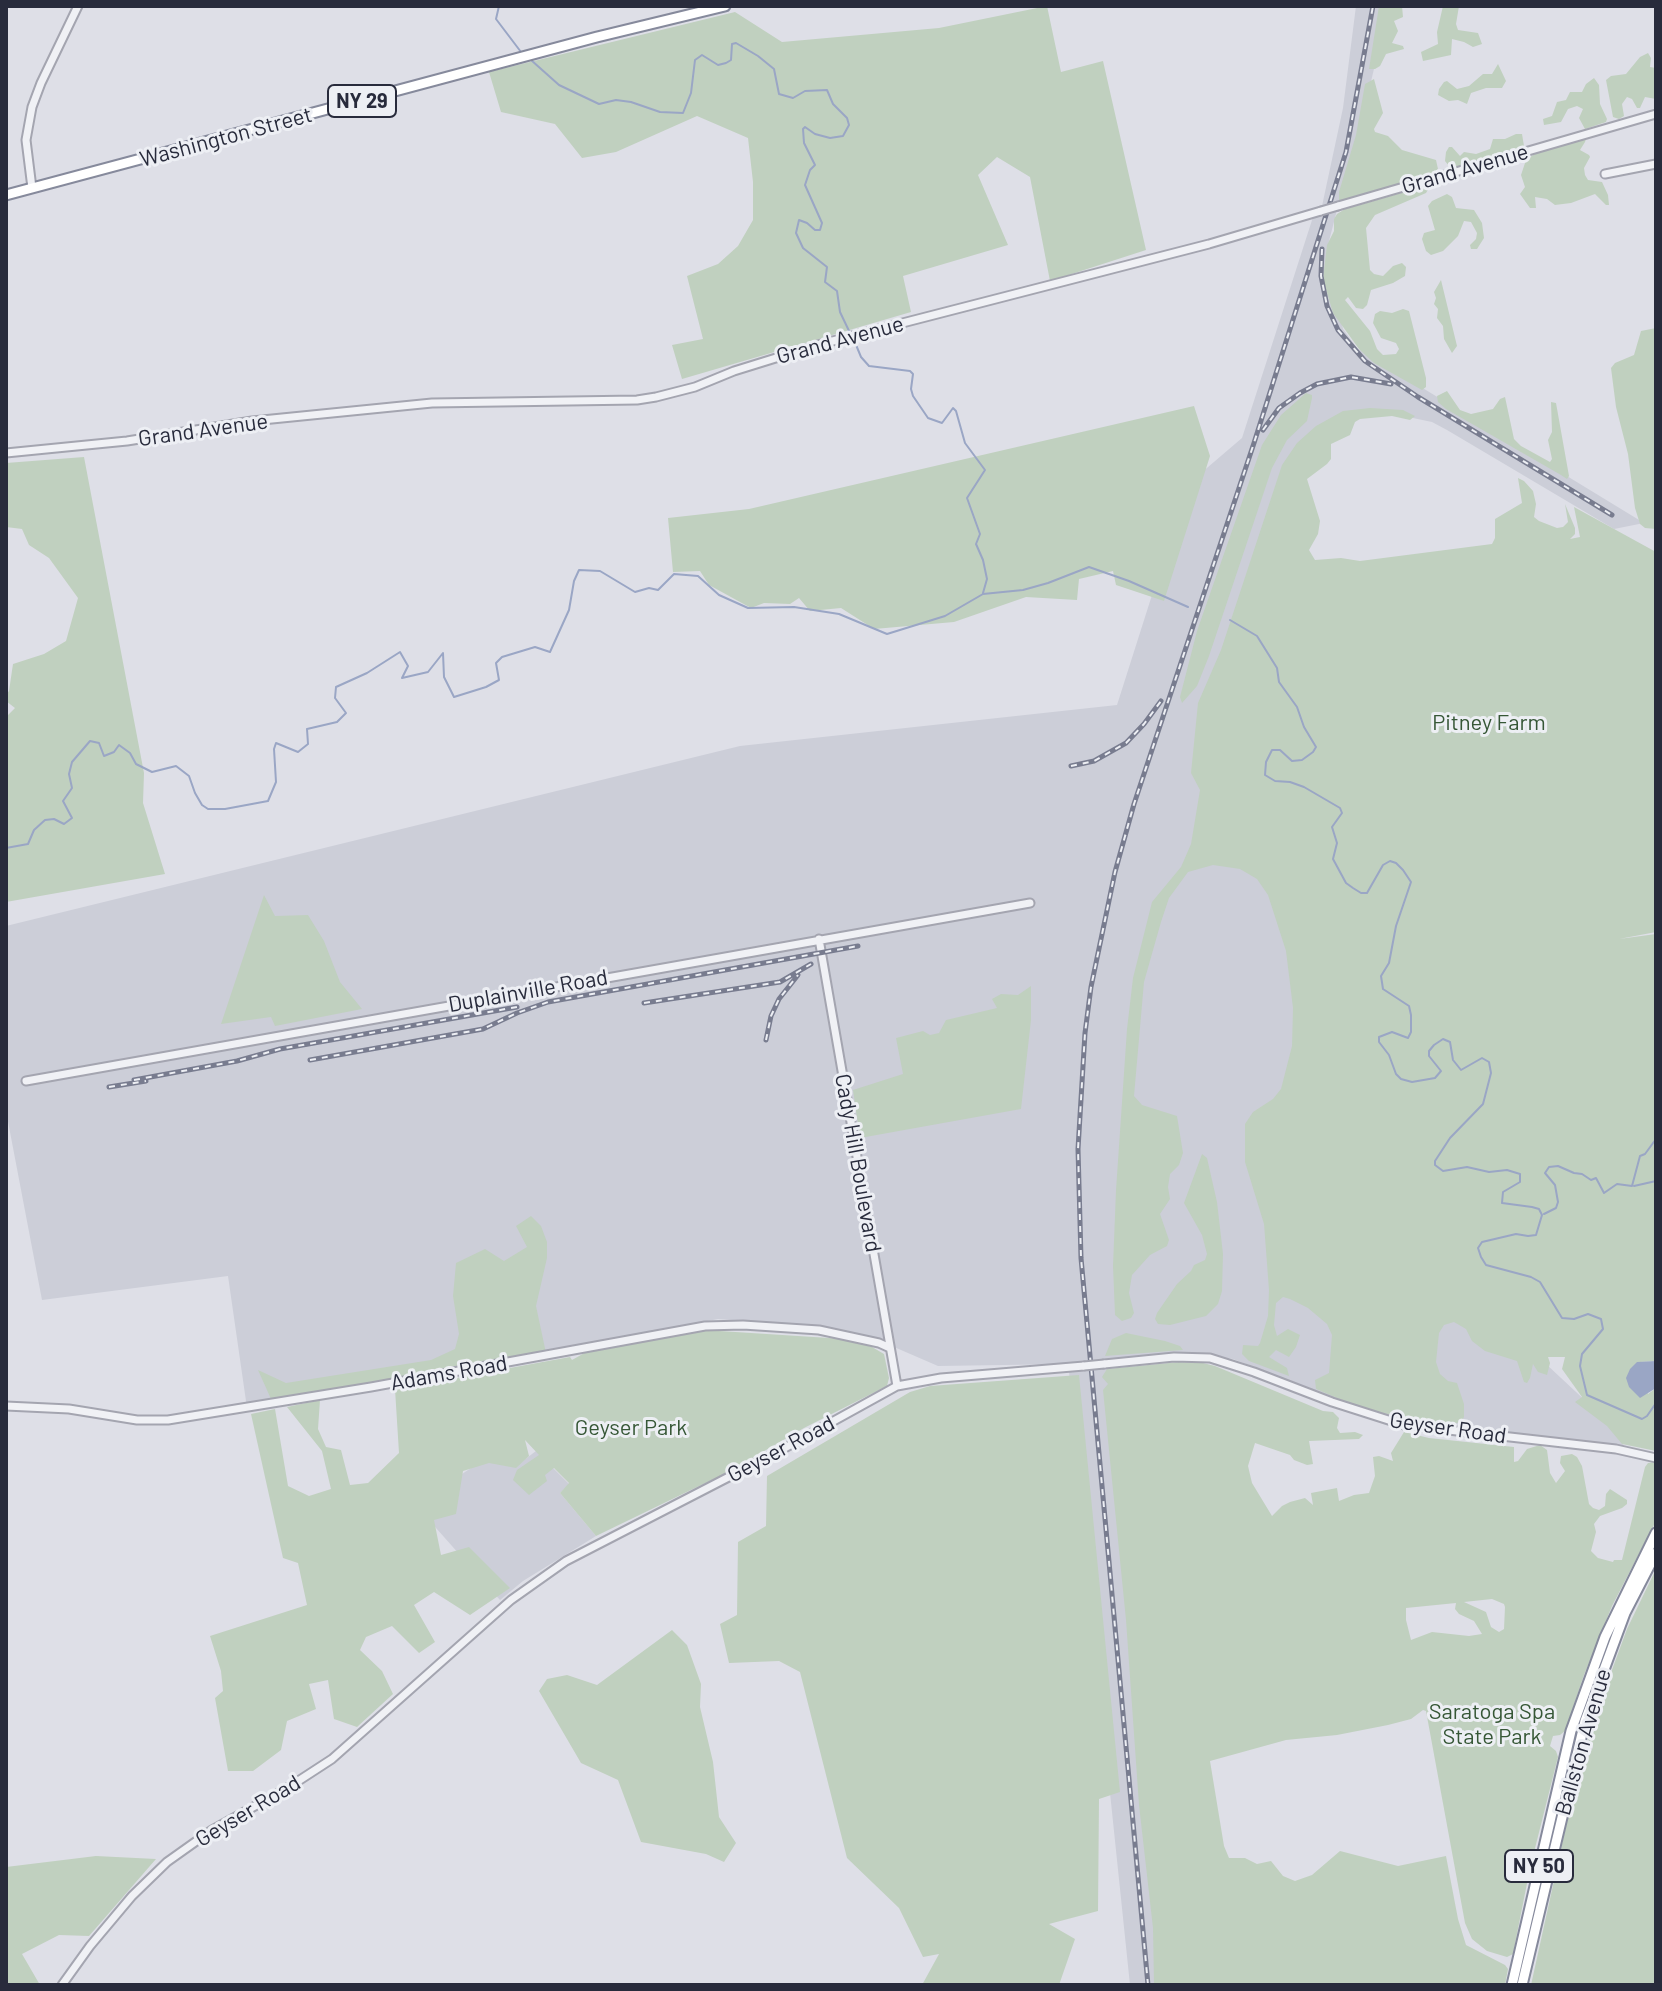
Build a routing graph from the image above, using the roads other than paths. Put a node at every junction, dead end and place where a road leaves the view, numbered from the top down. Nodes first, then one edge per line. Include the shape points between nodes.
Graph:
1 (78, 6) edge
2 (725, 6) edge
3 (1656, 114) edge
4 (1656, 164) edge
5 (1605, 174) dead end
6 (32, 188) junction
7 (6, 195) edge
8 (6, 453) edge
9 (1030, 903) dead end
10 (819, 939) junction
11 (26, 1081) dead end
12 (890, 1348) junction
13 (897, 1386) junction
14 (6, 1406) edge
15 (1656, 1458) edge
16 (1656, 1533) edge
17 (1656, 1553) edge
18 (62, 1985) edge
19 (1512, 1985) edge
20 (1522, 1985) edge

1 - 6 street via 32,107 26,140
2 - 6 highway, Washington Street / NY 29
3 - 8 street, Grand Avenue, bridge via 1209,244 821,344 656,397 432,403
4 - 5 street
6 - 7 highway, Washington Street / NY 29
9 - 10 street, Duplainville Road
10 - 11 street, Duplainville Road
10 - 12 street, Cady Hill Boulevard
12 - 13 street, Cady Hill Boulevard
12 - 14 street, Adams Road via 819,1330 705,1326 168,1420
13 - 15 street, Geyser Road, bridge via 1174,1357 1210,1358 1404,1425
13 - 18 street, Geyser Road via 541,1578 332,1759 167,1862 132,1896
16 - 19 highway, Ballston Avenue / NY 50 via 1605,1637 1571,1731
17 - 20 highway, Ballston Avenue / NY 50 via 1625,1613 1585,1721

